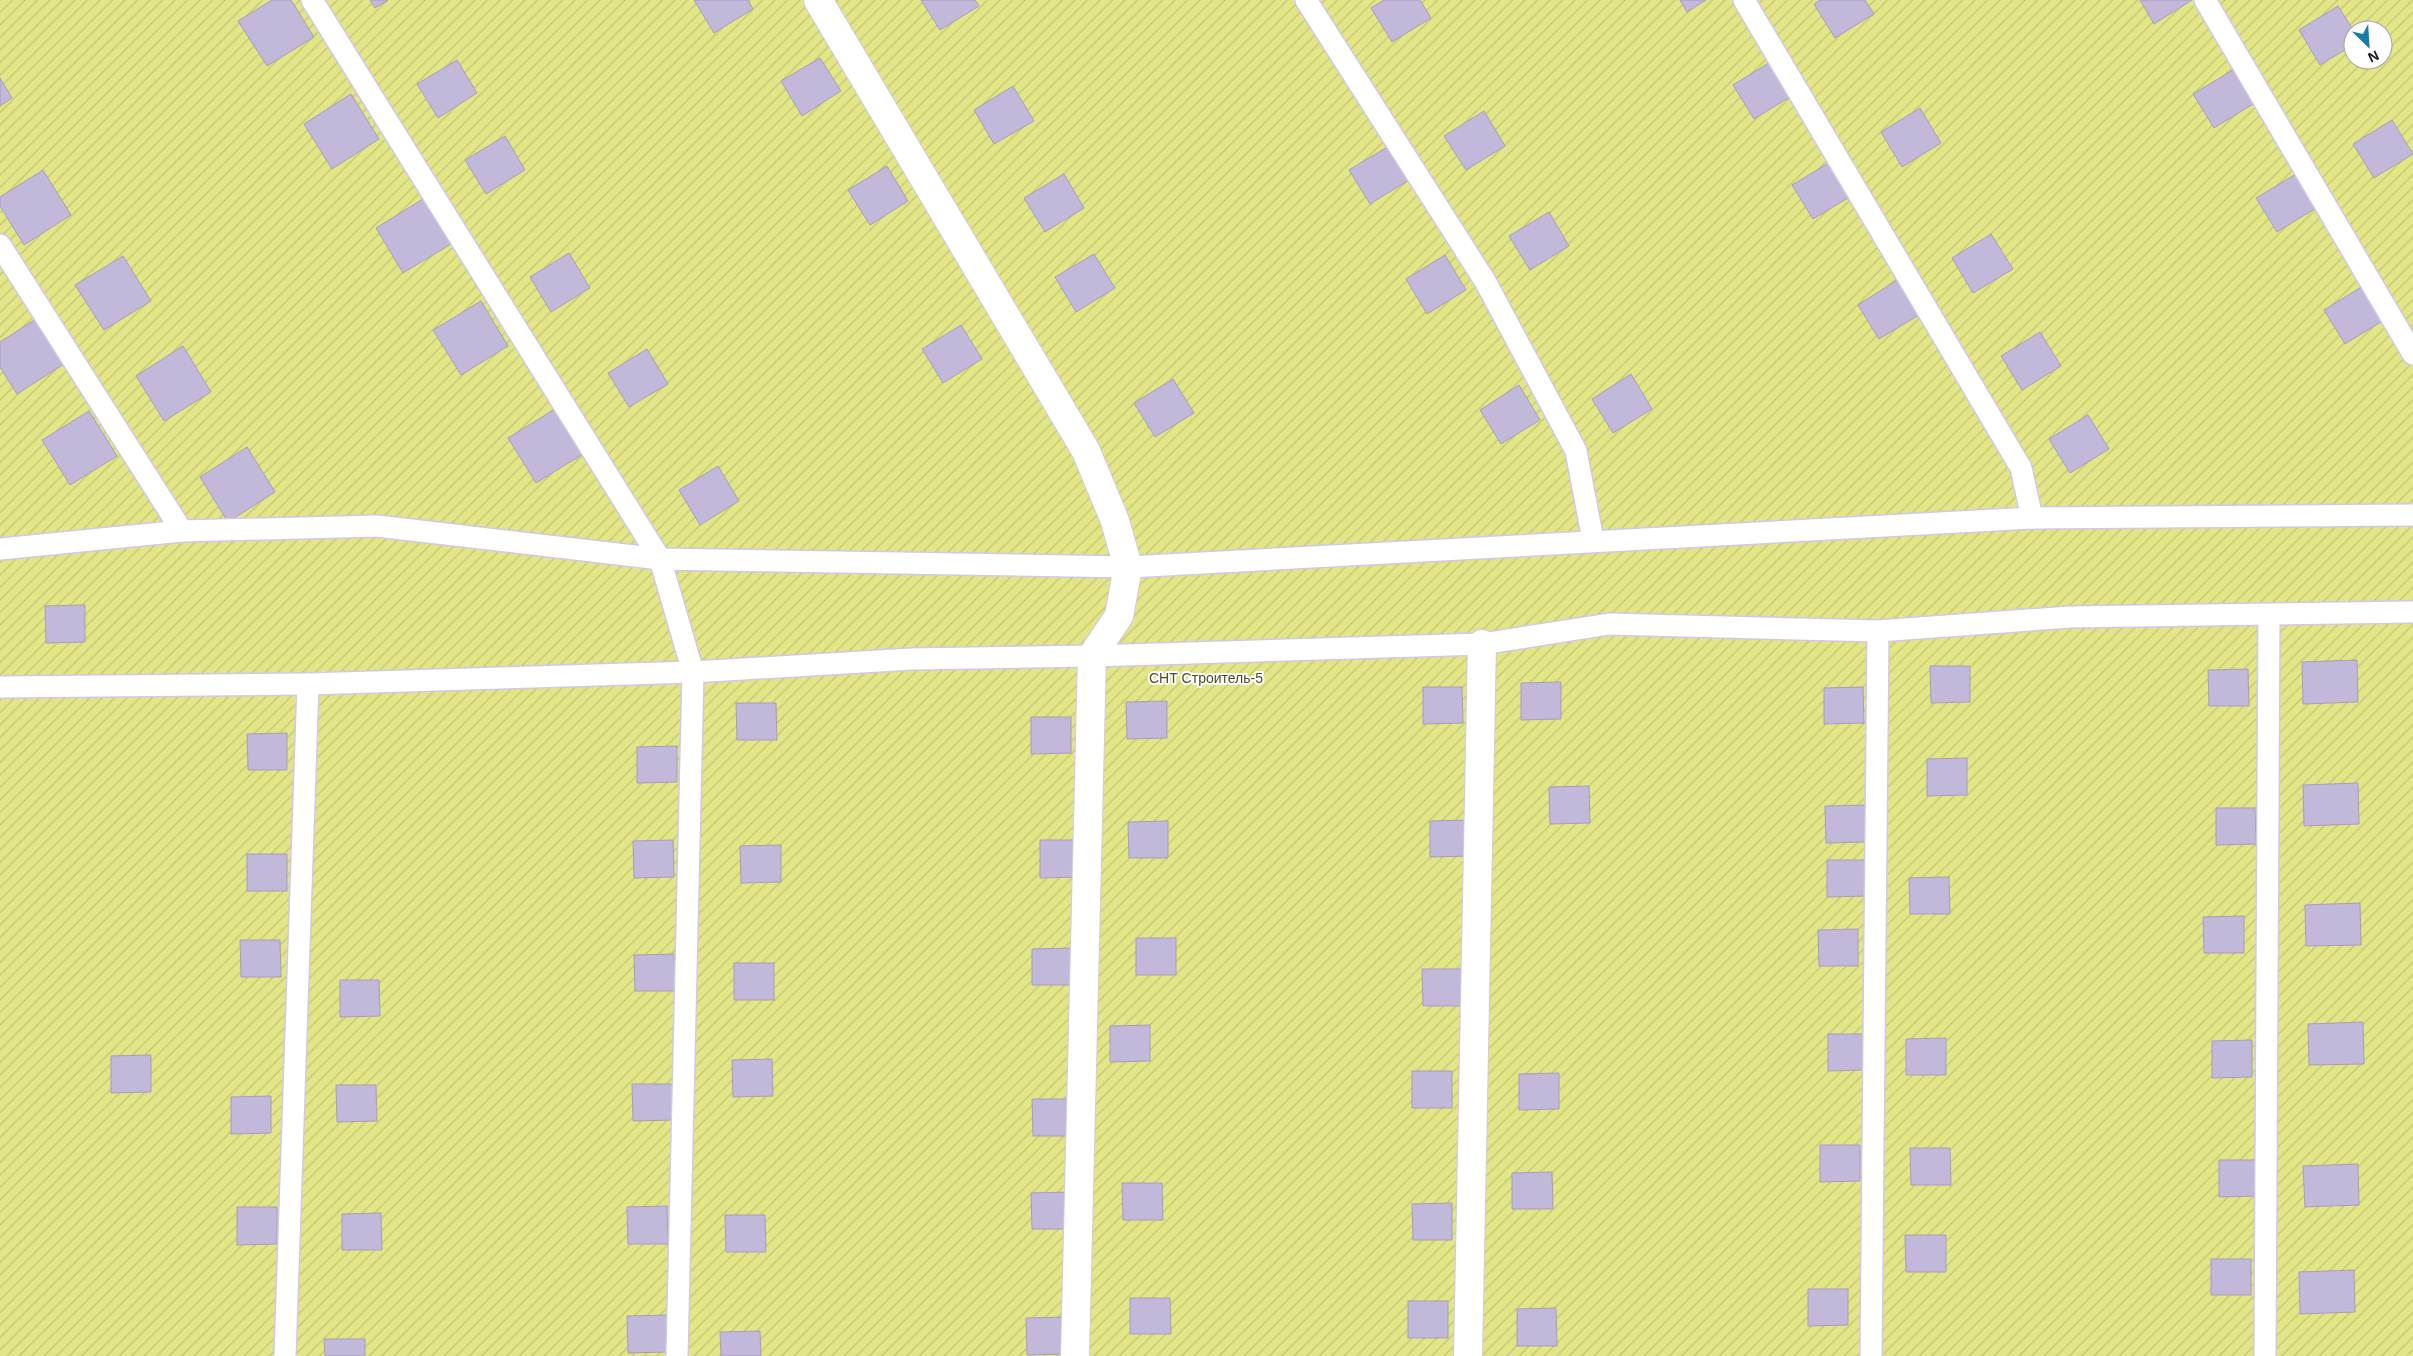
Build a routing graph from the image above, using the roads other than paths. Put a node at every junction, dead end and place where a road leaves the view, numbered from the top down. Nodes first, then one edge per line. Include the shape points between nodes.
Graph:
1 (312, 0) edge
2 (818, 0) edge
3 (1306, 0) edge
4 (1744, 0) edge
5 (2205, 0) edge
6 (0, 245) edge
7 (2413, 354) edge
8 (2413, 515) edge
9 (2032, 518) junction
10 (182, 531) junction
11 (1593, 540) junction
12 (0, 549) edge
13 (660, 560) junction
14 (1128, 567) junction
15 (2413, 612) edge
16 (2269, 614) junction
17 (1878, 631) junction
18 (1482, 644) junction
19 (1092, 656) junction
20 (693, 672) junction
21 (308, 684) junction
22 (0, 687) edge
23 (285, 1356) edge
24 (677, 1356) edge
25 (1075, 1356) edge
26 (1468, 1356) edge
27 (1871, 1356) edge
28 (2265, 1356) edge

1 - 13 lane
2 - 14 street via 1086,451 1115,520
3 - 11 lane via 1485,281 1576,451
4 - 9 lane via 2021,468
5 - 7 lane
6 - 10 lane
8 - 9 lane
9 - 11 lane
10 - 12 lane
10 - 13 lane via 377,526
11 - 14 lane
13 - 14 lane
13 - 20 lane
14 - 19 street via 1119,616
15 - 16 lane
16 - 17 lane via 2070,617
16 - 28 lane
17 - 18 lane via 1609,624
17 - 27 lane
18 - 19 lane
18 - 26 street
19 - 20 lane via 912,659
19 - 25 street
20 - 21 lane
20 - 24 lane
21 - 22 lane
21 - 23 lane

